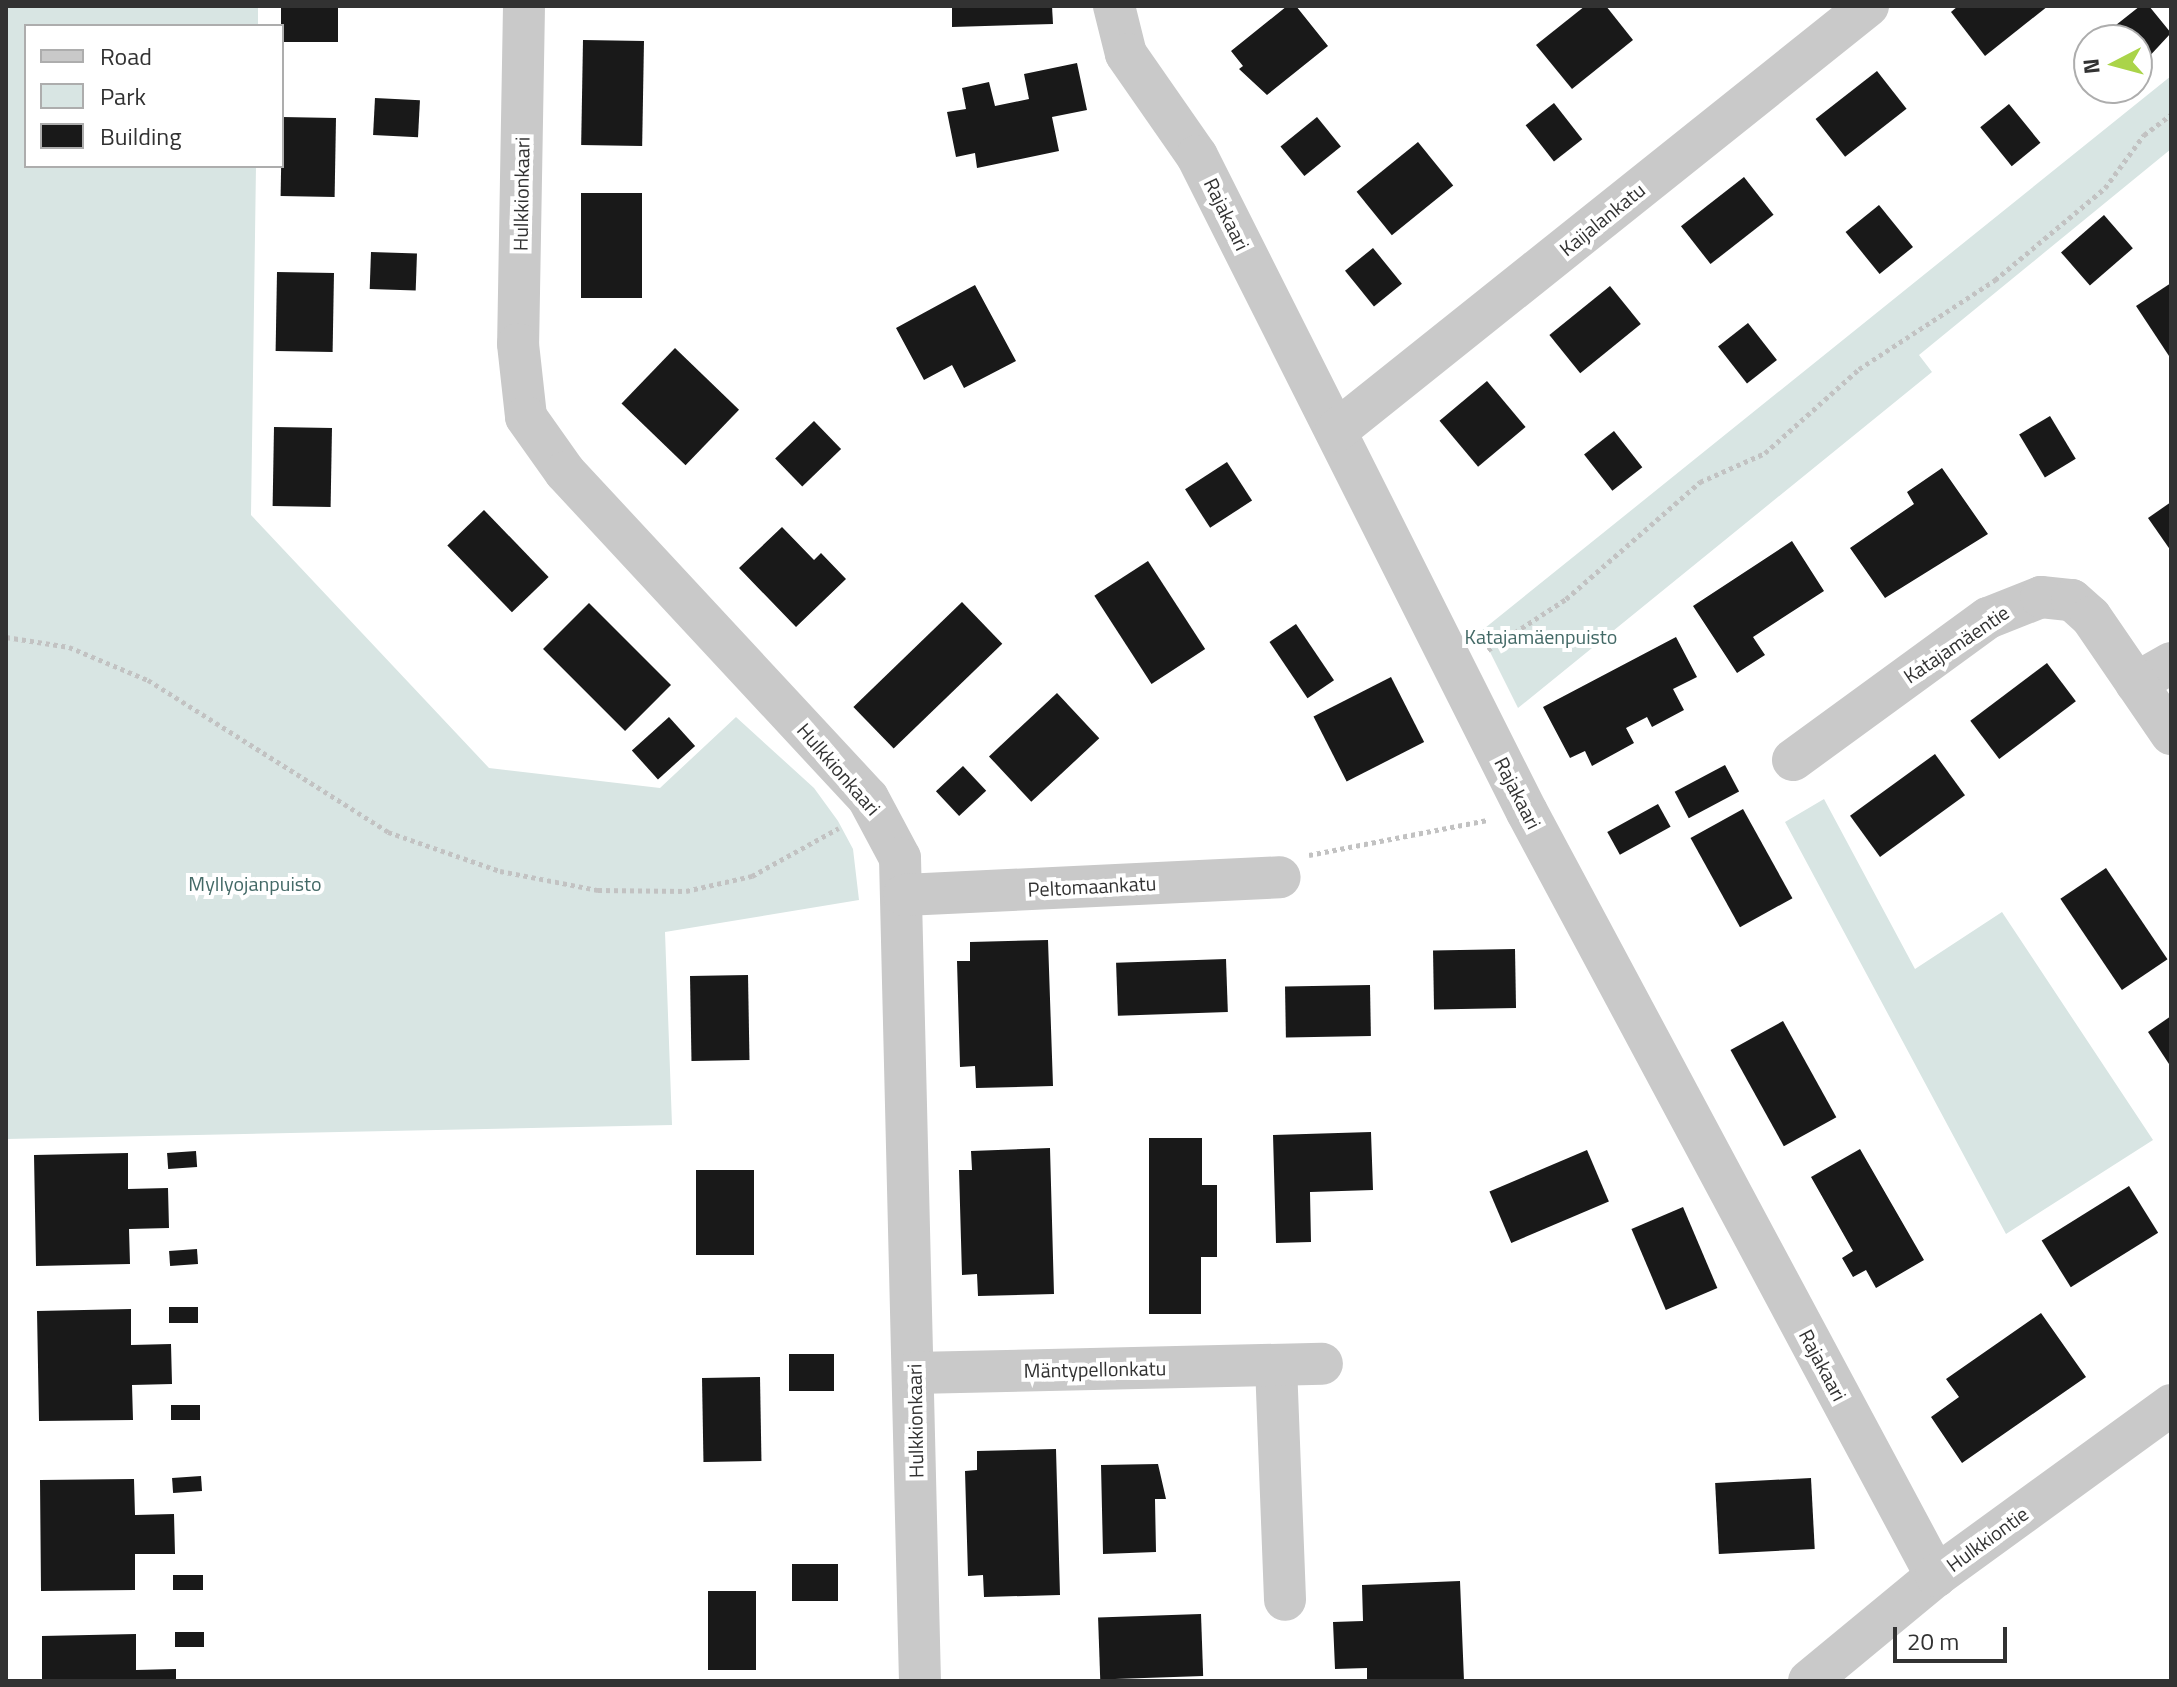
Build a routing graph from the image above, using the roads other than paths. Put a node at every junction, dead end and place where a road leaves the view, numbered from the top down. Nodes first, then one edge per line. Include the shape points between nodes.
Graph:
1 (524, 6) edge
2 (1114, 6) edge
3 (1868, 6) edge
4 (1336, 431) junction
5 (2154, 673) edge
6 (2171, 734) edge
7 (1793, 760) dead end
8 (1280, 877) road end
9 (904, 895) junction
10 (1322, 1364) dead end
11 (1276, 1365) junction
12 (914, 1373) junction
13 (2171, 1405) edge
14 (1936, 1576) junction
15 (1285, 1600) dead end
16 (920, 1681) edge
17 (1809, 1681) edge

1 - 9 street, Hulkkionkaari via 518,344 526,417 558,463 868,798 900,858
2 - 4 street, Rajakaari via 1126,54 1197,156
3 - 4 street, Kaijalankatu
4 - 14 street, Rajakaari via 1527,812
5 - 6 street, Katajamäentie
5 - 7 street, Katajamäentie via 2072,600 2041,597 1988,618
8 - 9 street, Peltomaankatu
9 - 12 street, Hulkkionkaari
10 - 11 street, Mäntypellonkatu
11 - 12 street, Mäntypellonkatu
11 - 15 street
12 - 16 street, Hulkkionkaari
13 - 14 street, Hulkkiontie
14 - 17 street, Hulkkiontie

